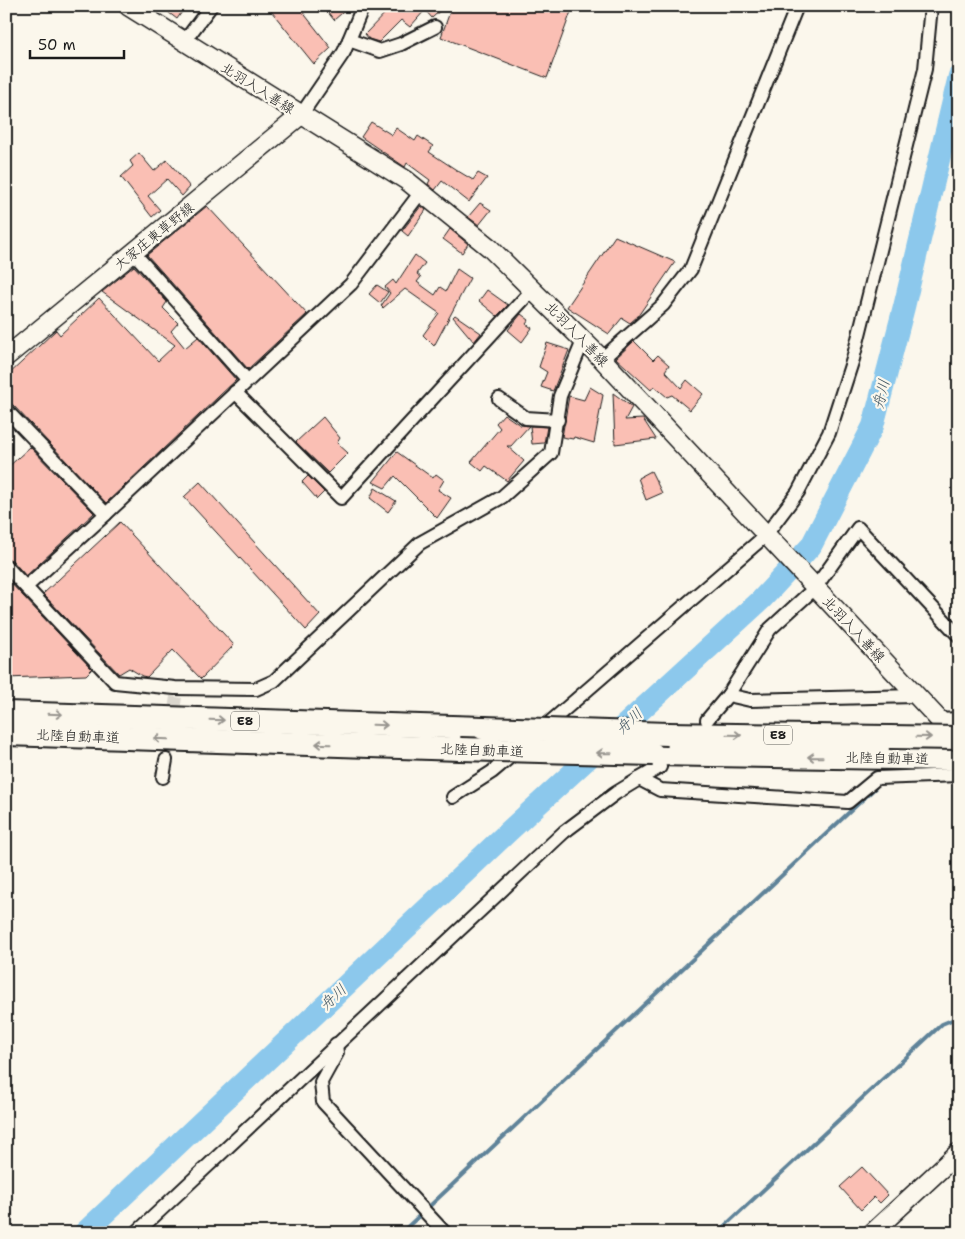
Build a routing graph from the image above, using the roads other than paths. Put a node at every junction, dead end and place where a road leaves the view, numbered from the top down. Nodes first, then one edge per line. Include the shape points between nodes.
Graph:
1 (363, 6) edge
2 (797, 6) edge
3 (931, 6) edge
4 (205, 8) edge
5 (138, 9) edge
6 (435, 27) dead end
7 (349, 40) junction
8 (184, 42) junction
9 (301, 115) junction
10 (422, 192) junction
11 (134, 253) junction
12 (533, 288) junction
13 (583, 341) junction
14 (6, 357) edge
15 (602, 359) junction
16 (247, 380) junction
17 (235, 392) junction
18 (499, 399) dead end
19 (6, 410) edge
20 (558, 420) junction
21 (106, 514) junction
22 (765, 536) junction
23 (6, 566) edge
24 (813, 586) junction
25 (26, 588) junction
26 (959, 636) edge
27 (728, 695) junction
28 (916, 696) junction
29 (6, 713) edge
30 (959, 719) edge
31 (707, 720) dead end
32 (938, 720) junction
33 (6, 734) edge
34 (959, 739) edge
35 (959, 759) edge
36 (166, 760) tunnel mouth
37 (656, 761) junction
38 (959, 775) edge
39 (164, 778) dead end
40 (639, 779) junction
41 (453, 797) dead end
42 (336, 1044) junction
43 (959, 1152) edge
44 (136, 1233) edge
45 (445, 1233) edge
46 (872, 1233) edge

1 - 7 street
2 - 15 street via 691,269 663,305
3 - 22 street via 925,69 853,359 829,434 798,492
4 - 8 street
5 - 8 main road, 北羽入入善線
6 - 7 street via 380,51
7 - 9 street
8 - 9 main road, 北羽入入善線
9 - 10 main road, 北羽入入善線
9 - 11 main road, 大家庄東草野線
10 - 12 main road, 北羽入入善線
10 - 16 street via 351,284
11 - 14 main road, 大家庄東草野線
11 - 16 street
12 - 13 main road, 北羽入入善線
12 - 17 street via 341,498
13 - 15 main road, 北羽入入善線
13 - 20 street via 560,396
15 - 22 main road, 北羽入入善線
16 - 17 street
17 - 21 street
18 - 20 street via 526,418
19 - 21 street
20 - 25 street via 551,453 502,497 420,543 274,681 256,689 175,692 115,682
21 - 25 street
22 - 24 main road, 北羽入入善線
22 - 41 street via 492,772
23 - 25 street
24 - 26 street via 858,528
24 - 27 street via 770,629
24 - 28 main road, 北羽入入善線
27 - 28 street via 750,700
27 - 31 street
28 - 32 main road, 北羽入入善線
29 -> 34 highway, 北陸自動車道 / E8, bridge via 668,734
30 - 32 street
32 - 34 main road, 北羽入入善線
37 -> 33 highway, 北陸自動車道 / E8, bridge via 460,749
35 -> 37 highway, 北陸自動車道 / E8
36 - 39 street
37 - 40 street
38 - 40 street via 877,778 848,802 660,790
40 - 42 street via 564,832
42 - 44 street
42 - 45 street via 337,1053 322,1082 323,1102
43 - 46 main road

